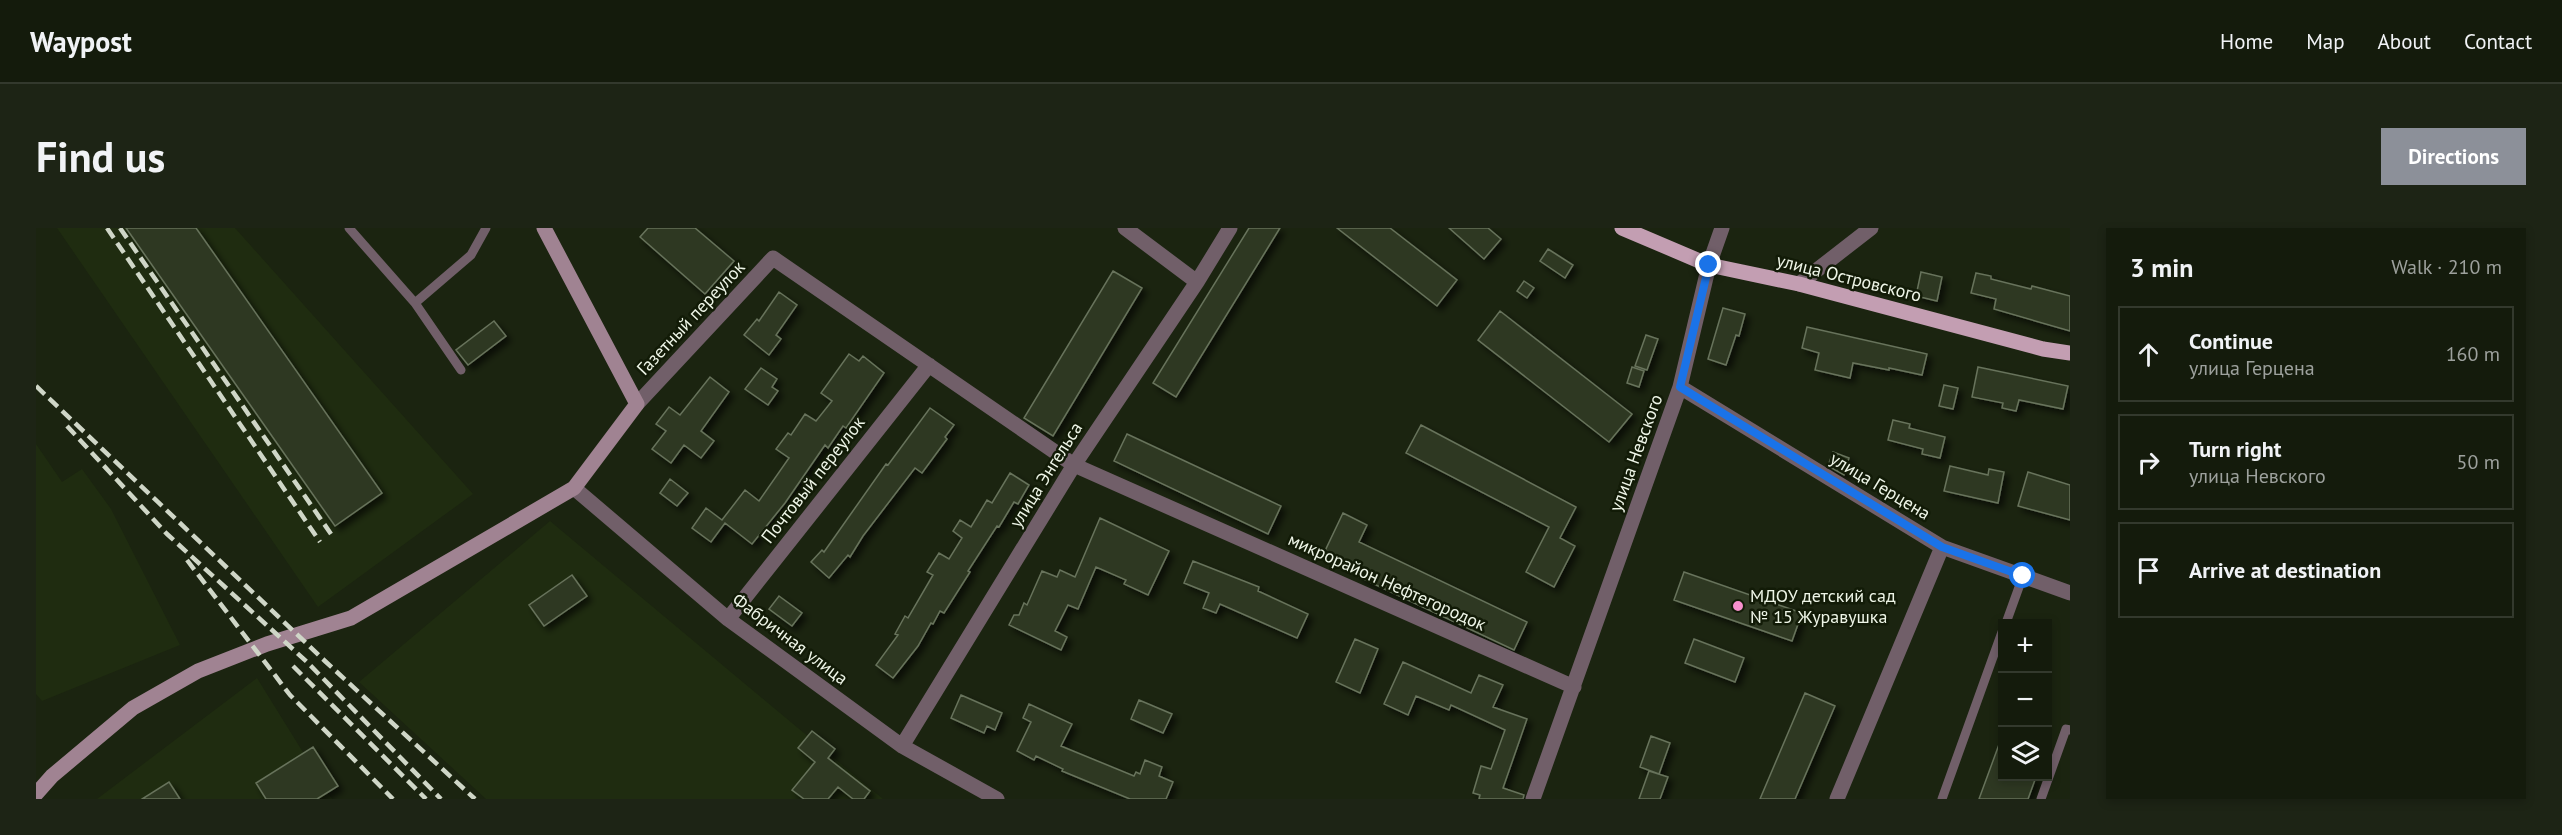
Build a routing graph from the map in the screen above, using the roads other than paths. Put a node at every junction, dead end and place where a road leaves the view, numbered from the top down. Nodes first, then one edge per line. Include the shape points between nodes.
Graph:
1 (349, 228) edge
2 (486, 228) edge
3 (544, 228) edge
4 (1125, 228) edge
5 (1230, 228) edge
6 (1622, 228) edge
7 (1722, 228) edge
8 (1871, 228) edge
9 (773, 258) joint
10 (1709, 265) junction
11 (1197, 282) junction
12 (1799, 284) junction
13 (415, 303) junction
14 (2070, 353) edge
15 (929, 365) junction
16 (461, 370) dead end
17 (1680, 387) junction
18 (637, 404) junction
19 (1074, 465) junction
20 (574, 488) junction
21 (1942, 547) junction
22 (2023, 576) junction
23 (2070, 593) edge
24 (728, 619) junction
25 (2008, 619) edge
26 (1998, 643) edge
27 (1574, 687) junction
28 (2070, 730) edge
29 (902, 746) junction
30 (36, 794) edge
31 (997, 799) edge
32 (1533, 799) edge
33 (1837, 799) edge
34 (1942, 799) edge
35 (2041, 799) edge

1 - 13 lane
2 - 13 lane via 471,255
3 - 18 street
4 - 11 street
5 - 11 street, улица Энгельса
6 - 10 main road, улица Островского
7 - 10 street, улица Невского
8 - 12 street
9 - 15 street, микрорайон Нефтегородок
9 - 18 street, Газетный переулок
10 - 12 main road, улица Островского
10 - 17 street, улица Невского
11 - 19 street, улица Энгельса
12 - 14 main road, улица Островского
13 - 16 lane
15 - 19 street, микрорайон Нефтегородок
15 - 24 street, Почтовый переулок
17 - 21 street, улица Герцена
17 - 27 street, улица Невского
18 - 20 street
19 - 27 street, микрорайон Нефтегородок
19 - 29 street, улица Энгельса
20 - 24 street, Фабричная улица
20 - 30 street via 351,618 198,671 133,708
21 - 22 street, улица Герцена
21 - 33 street
22 - 23 street, улица Герцена
22 - 25 lane
24 - 29 street, Фабричная улица
26 - 34 lane
27 - 32 street
28 - 35 lane via 2066,729
29 - 31 street, Фабричная улица

